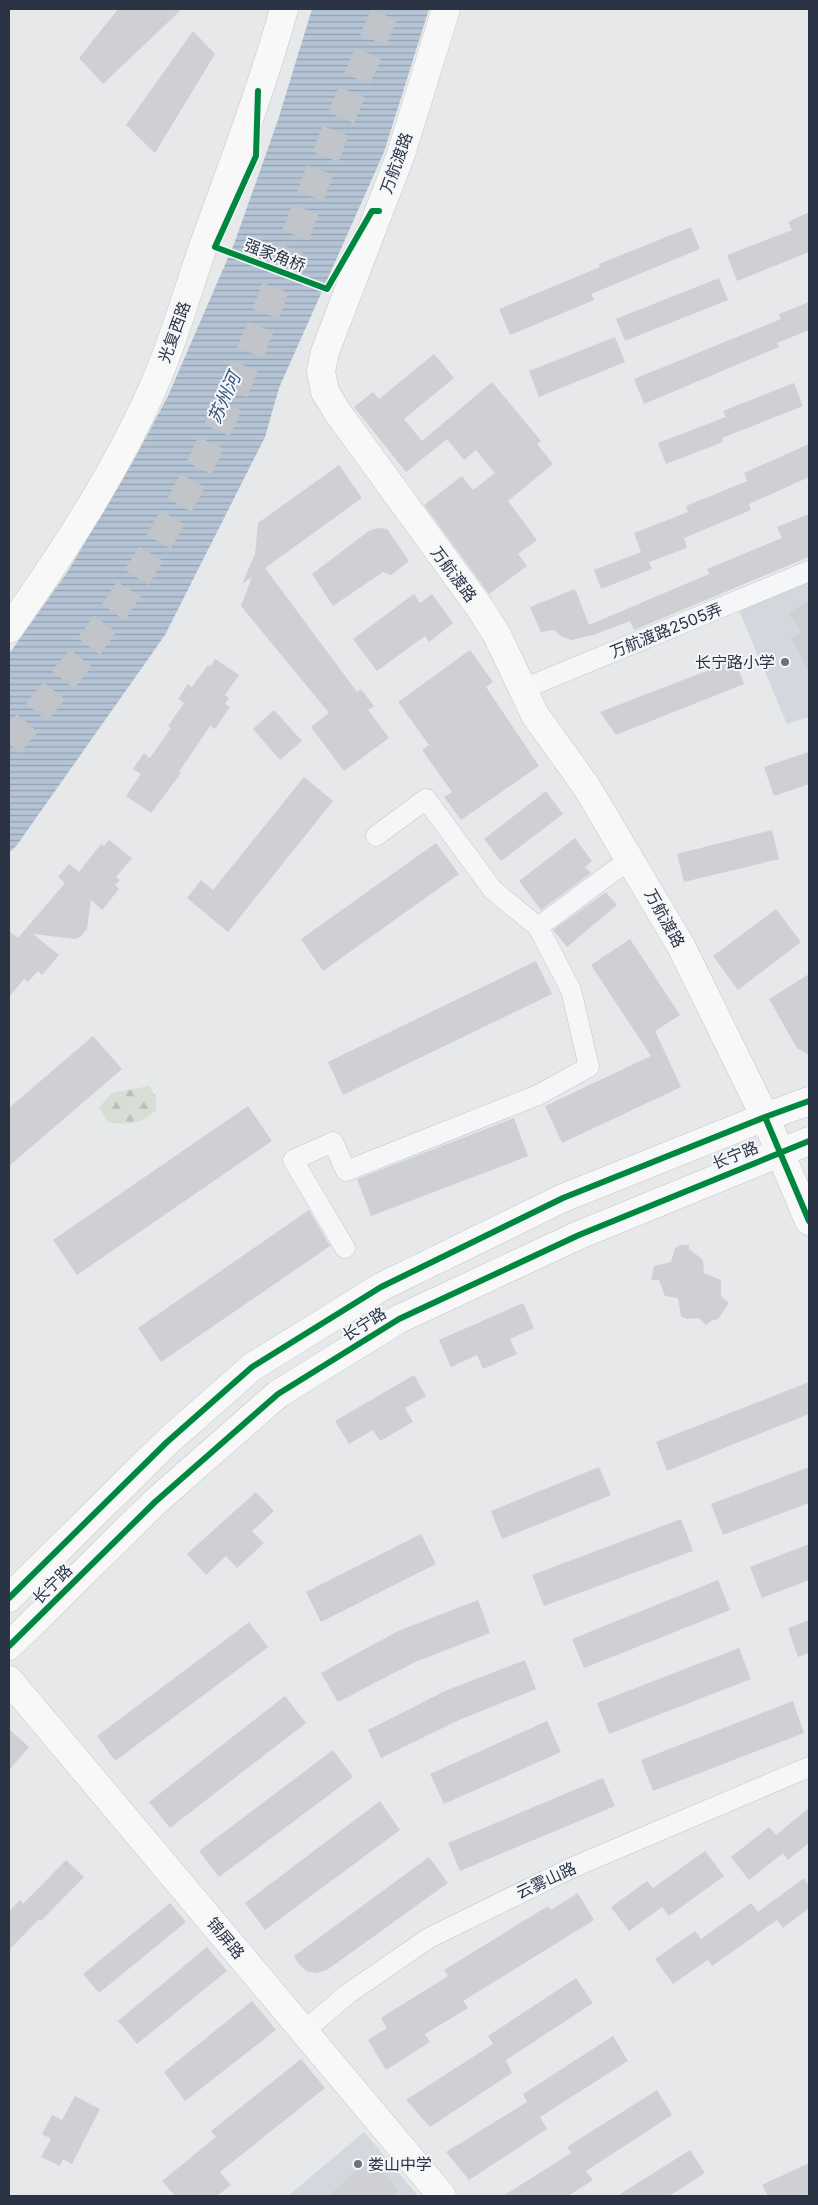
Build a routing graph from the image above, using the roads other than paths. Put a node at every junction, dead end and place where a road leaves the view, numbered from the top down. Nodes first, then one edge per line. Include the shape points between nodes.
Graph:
1 (284, 9) edge
2 (446, 9) edge
3 (809, 572) edge
4 (9, 629) edge
5 (523, 689) junction
6 (376, 836) dead end
7 (630, 859) junction
8 (538, 927) junction
9 (809, 1101) edge
10 (764, 1117) junction
11 (809, 1141) edge
12 (780, 1151) junction
13 (809, 1221) edge
14 (344, 1248) dead end
15 (9, 1598) edge
16 (9, 1646) edge
17 (9, 1680) edge
18 (809, 1767) edge
19 (304, 2031) junction
20 (442, 2196) edge

1 - 4 street, 光复西路 via 235,162 152,390 120,454 61,554
2 - 5 street, 万航渡路 via 401,154 331,334 321,371 326,392 338,413 480,608
3 - 5 street, 万航渡路2505弄
5 - 7 street, 万航渡路 via 535,715 586,786
6 - 8 street via 426,799 493,890
7 - 8 street
7 - 10 street, 万航渡路 via 681,946
8 - 14 street via 571,990 589,1067 538,1095 346,1171 333,1142 293,1160
9 - 10 street, 长宁路
10 - 12 street, 万航渡路
10 - 15 street, 长宁路 via 563,1198 398,1278 252,1366 167,1442
11 - 12 street, 长宁路
12 - 13 street, 万航渡路
12 - 16 street, 长宁路 via 579,1234 398,1319 278,1394 154,1502
17 - 19 street, 锦屏路
18 - 19 street, 云雾山路 via 569,1869 429,1938 349,1993
19 - 20 street, 锦屏路

